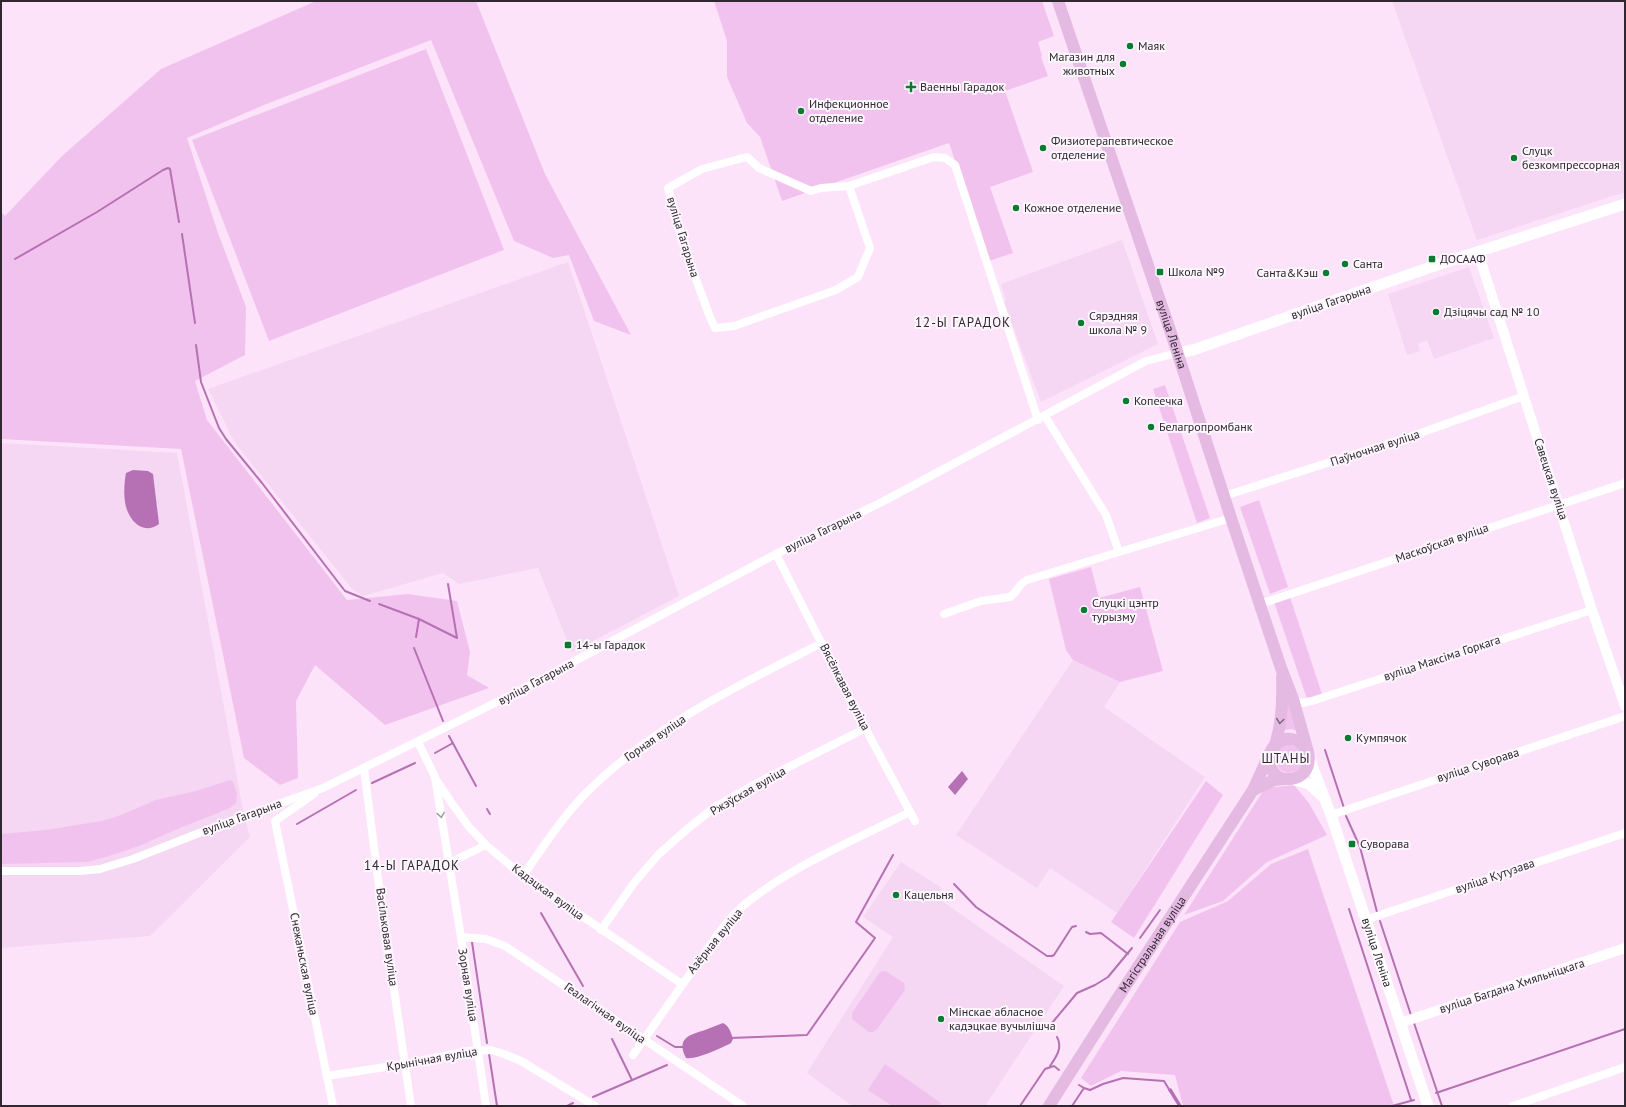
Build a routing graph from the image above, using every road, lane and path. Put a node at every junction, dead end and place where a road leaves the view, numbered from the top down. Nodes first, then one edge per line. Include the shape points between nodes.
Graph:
1 (1058, 1) edge
2 (849, 186) junction
3 (1625, 204) edge
4 (1478, 252) junction
5 (1177, 353) junction
6 (1524, 396) junction
7 (1041, 418) junction
8 (1625, 483) edge
9 (1224, 496) junction
10 (1559, 504) junction
11 (1230, 518) junction
12 (1119, 552) junction
13 (776, 554) junction
14 (1260, 604) junction
15 (1592, 610) junction
16 (944, 614) dead end
17 (822, 643) junction
18 (1288, 699) junction
19 (1625, 706) edge
20 (1625, 716) edge
21 (866, 728) junction
22 (418, 742) junction
23 (1272, 750) junction
24 (1309, 755) junction
25 (364, 768) junction
26 (435, 777) junction
27 (1287, 779) junction
28 (323, 788) junction
29 (1254, 790) junction
30 (1325, 799) junction
31 (910, 812) junction
32 (1331, 815) junction
33 (915, 821) dead end
34 (1625, 833) edge
35 (486, 845) junction
36 (449, 863) junction
37 (1, 871) edge
38 (523, 876) junction
39 (1365, 920) junction
40 (602, 930) junction
41 (461, 937) junction
42 (1625, 948) edge
43 (682, 984) junction
44 (1400, 1023) junction
45 (643, 1039) junction
46 (478, 1051) junction
47 (633, 1055) dead end
48 (405, 1064) junction
49 (1625, 1067) edge
50 (327, 1076) junction
51 (1049, 1104) edge
52 (333, 1106) edge
53 (411, 1106) edge
54 (486, 1106) edge
55 (595, 1106) edge
56 (743, 1106) edge
57 (1428, 1106) edge
58 (1513, 1106) edge

1 - 5 main road, вуліца Леніна
2 - 2 street, вуліца Гагарына via 811,191 759,168 746,157 702,169 668,188 686,250 715,328 734,326 836,290 858,277 870,248
2 - 7 street via 934,158 945,158 955,165
3 - 4 main road, вуліца Гагарына
4 - 5 main road, вуліца Гагарына via 1193,350
4 - 6 street, Савецкая вуліца
5 - 7 street, вуліца Гагарына via 1146,361
5 - 9 main road, вуліца Леніна
6 - 9 street, Паўночная вуліца via 1408,438
6 - 10 street, Савецкая вуліца
7 - 12 street via 1106,515
7 - 13 street, вуліца Гагарына via 882,502
8 - 10 street, Маскоўская вуліца
9 - 11 main road, вуліца Леніна
10 - 14 street, Маскоўская вуліца
10 - 15 street, Савецкая вуліца
11 - 12 street
11 - 14 main road, вуліца Леніна
12 - 16 street via 1027,580 1020,583 1010,597 981,601
13 - 17 street, Вясёлкавая вуліца
13 - 22 street, вуліца Гагарына via 516,693
14 - 18 main road, вуліца Леніна via 1281,668
15 - 18 street, вуліца Максіма Горкага via 1312,701 1301,703
15 - 19 street, Савецкая вуліца
17 - 21 street, Вясёлкавая вуліца
17 - 38 street, Горная вуліца via 722,693 634,751 584,795 557,827
18 -> 23 main road, вуліца Леніна
18 - 24 main road, вуліца Леніна
20 - 32 street, вуліца Суворава
21 - 31 street, Вясёлкавая вуліца
21 - 40 street, Ржэўская вуліца via 759,782 716,807 658,855 634,882
22 - 25 street, вуліца Гагарына
22 - 26 street, Зорная вуліца
23 - 24 main road via 1287,739 1294,739 1305,746
23 - 27 main road via 1271,767 1278,776
23 - 29 main road, Магістральная вуліца
24 - 27 main road via 1307,768 1301,776
24 - 30 main road, вуліца Леніна
25 - 28 street, вуліца Гагарына
25 - 48 street, Васільковая вуліца
26 - 35 street, Кадэцкая вуліца via 450,802
26 -> 36 street, Зорная вуліца
27 - 29 main road via 1274,780
27 - 30 main road, вуліца Леніна via 1309,784
28 - 37 street, вуліца Гагарына via 100,869
28 - 50 street, Снежаньская вуліца via 275,821
29 - 51 main road, Магістральная вуліца
30 - 32 main road, вуліца Леніна
31 - 33 street, Вясёлкавая вуліца
31 - 43 street, Азёрная вуліца via 810,863 748,902 732,917
32 - 39 main road, вуліца Леніна
34 - 39 street, вуліца Кутузава
35 - 36 street
35 - 38 street, Кадэцкая вуліца
36 - 41 street, Зорная вуліца
38 - 40 street, Кадэцкая вуліца
39 - 44 main road, вуліца Леніна
40 - 43 street, Кадэцкая вуліца
41 - 45 street, Геалагічная вуліца via 486,939 505,946
41 - 46 street, Зорная вуліца
42 - 44 street, вуліца Багдана Хмяльніцкага
43 - 45 street, Азёрная вуліца
44 - 57 main road, вуліца Леніна
45 - 47 street, Азёрная вуліца
45 - 56 street, Геалагічная вуліца
46 - 48 street, Крынічная вуліца
46 - 54 street, Зорная вуліца
46 - 55 street, Крынічная вуліца via 491,1050 521,1061
48 - 50 street, Крынічная вуліца
48 - 53 street, Васільковая вуліца
49 - 58 street
50 - 52 street, Снежаньская вуліца

